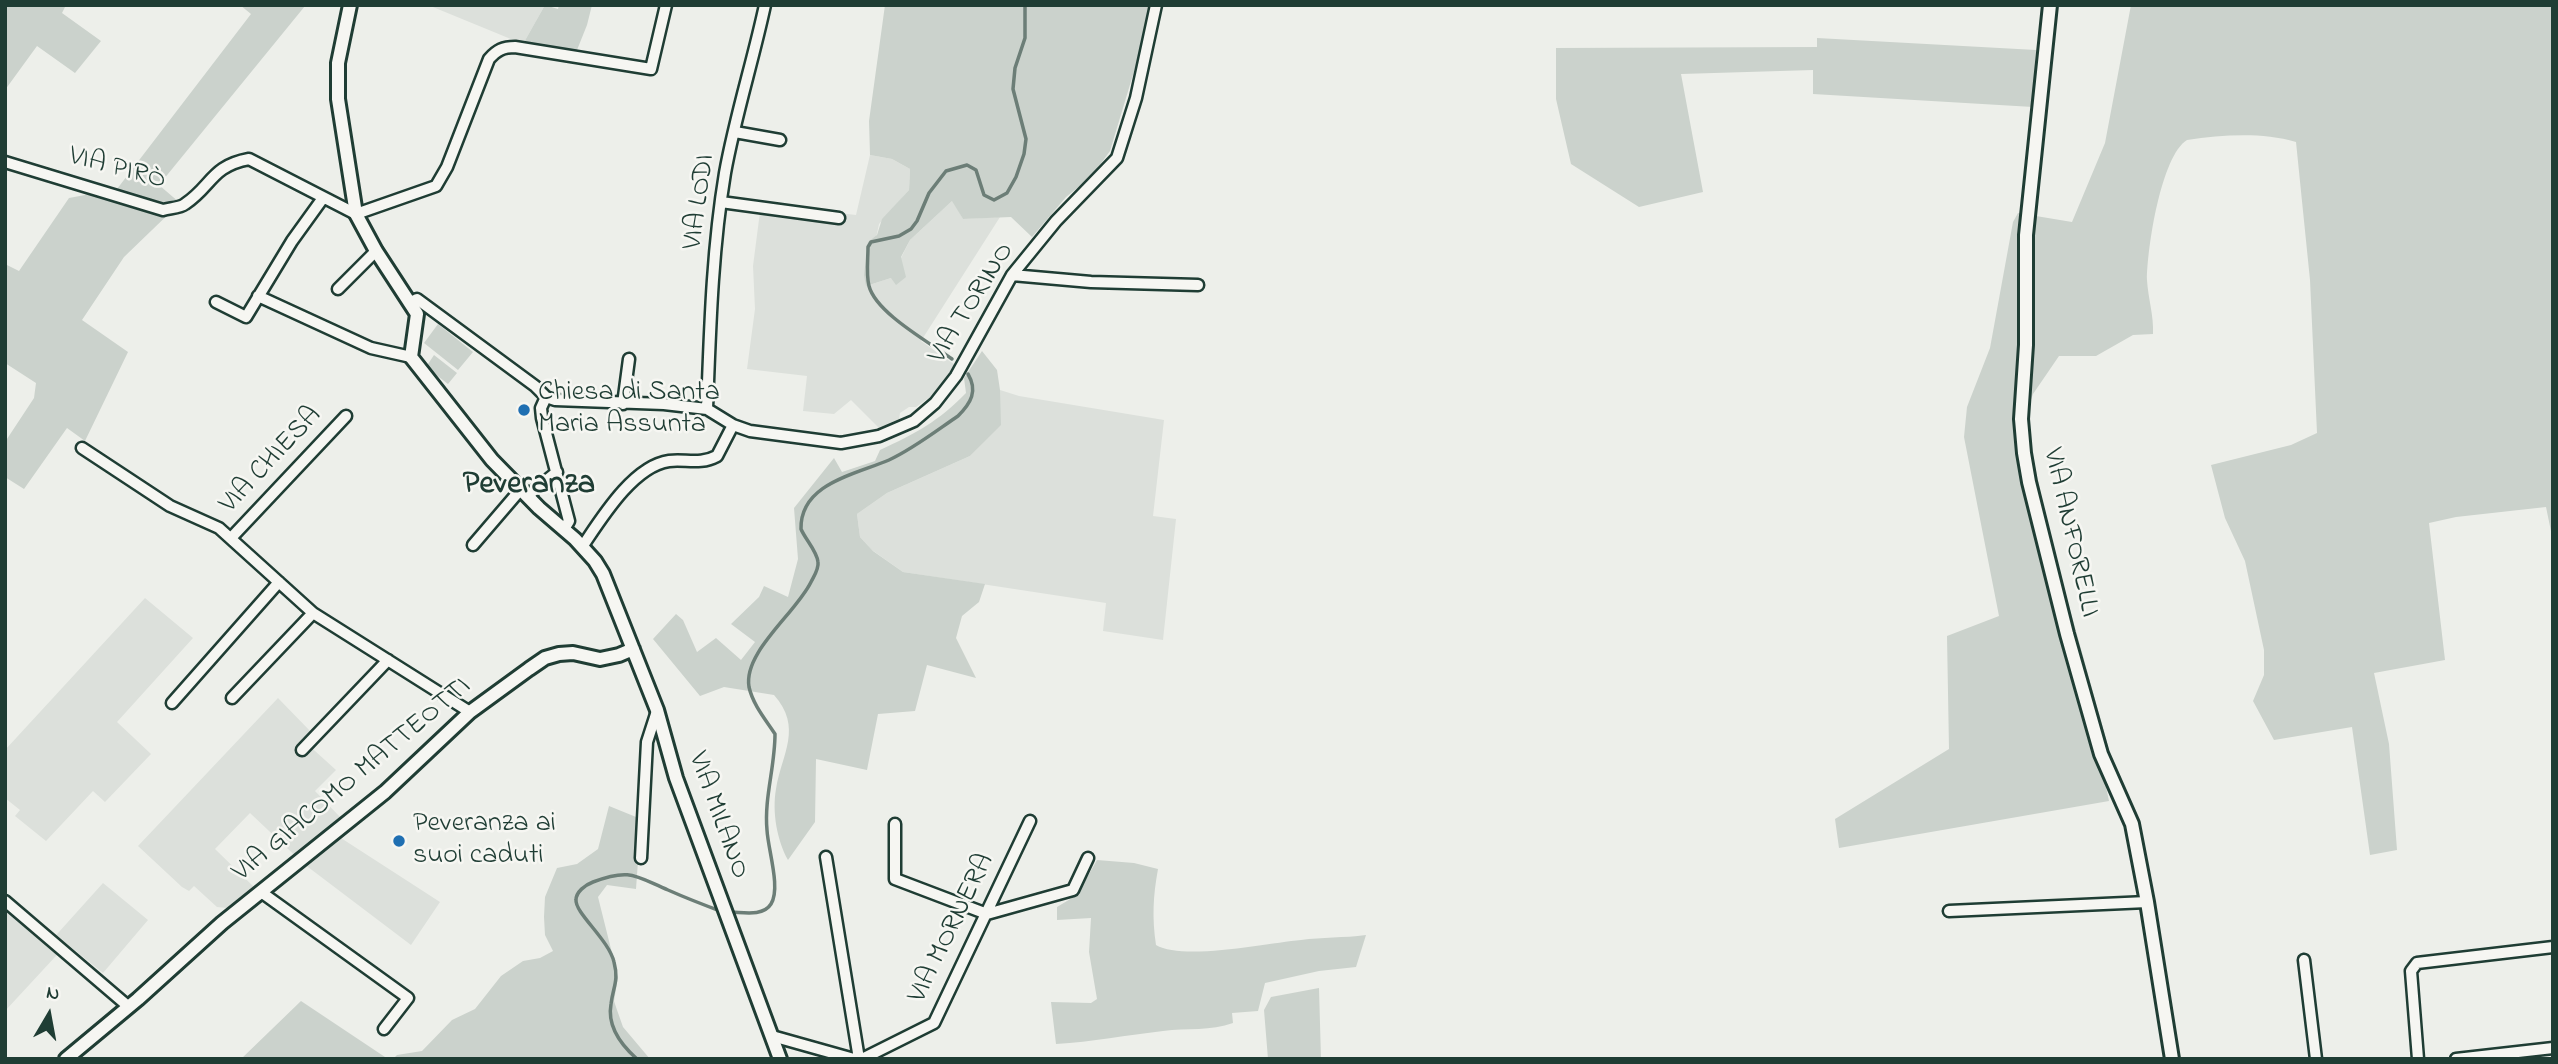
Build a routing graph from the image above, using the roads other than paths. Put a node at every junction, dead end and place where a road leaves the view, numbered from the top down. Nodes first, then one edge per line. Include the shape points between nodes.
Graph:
1 (350, 5) edge
2 (666, 5) edge
3 (765, 5) edge
4 (1156, 5) edge
5 (2050, 5) edge
6 (735, 132) junction
7 (780, 140) dead end
8 (5, 162) edge
9 (323, 198) junction
10 (721, 202) junction
11 (356, 214) junction
12 (839, 218) dead end
13 (376, 251) junction
14 (1012, 275) junction
15 (1198, 285) dead end
16 (338, 289) dead end
17 (258, 296) junction
18 (216, 302) dead end
19 (411, 302) junction
20 (411, 357) junction
21 (629, 359) dead end
22 (545, 397) junction
23 (623, 404) junction
24 (707, 409) junction
25 (346, 416) dead end
26 (733, 425) junction
27 (82, 448) dead end
28 (557, 472) junction
29 (524, 493) junction
30 (564, 529) junction
31 (231, 538) junction
32 (473, 545) dead end
33 (582, 547) junction
34 (279, 582) junction
35 (313, 613) junction
36 (633, 649) junction
37 (387, 660) junction
38 (232, 698) dead end
39 (172, 703) dead end
40 (657, 710) junction
41 (470, 712) junction
42 (302, 750) dead end
43 (1030, 821) dead end
44 (895, 824) dead end
45 (826, 857) dead end
46 (641, 858) dead end
47 (1088, 858) dead end
48 (261, 891) junction
49 (5, 901) edge
50 (2147, 902) junction
51 (1949, 911) dead end
52 (987, 914) junction
53 (2553, 947) edge
54 (2304, 960) dead end
55 (128, 1007) junction
56 (384, 1029) dead end
57 (772, 1036) junction
58 (2553, 1048) edge
59 (66, 1059) edge
60 (780, 1059) edge
61 (858, 1059) edge
62 (2172, 1059) edge
63 (2316, 1059) edge
64 (2418, 1059) edge
65 (2456, 1059) edge

1 - 11 street via 338,63 338,99
2 - 11 street via 651,69 515,47 496,51 436,186
3 - 6 street, VIA LODI
4 - 14 street, VIA TORINO via 1117,158
5 - 50 street, VIA ANFORELLI via 2026,235 2024,453 2067,634 2101,754 2132,824
6 - 7 street
6 - 10 street, VIA LODI
8 - 9 street, VIA PIRÒ via 163,209 184,206 215,173 249,159
9 - 11 street, VIA PIRÒ
9 - 17 street
10 - 12 street
10 - 24 street, VIA LODI via 710,312
11 - 13 street
13 - 16 street
13 - 19 street
14 - 15 street
14 - 26 street, VIA TORINO via 956,376 914,421 864,440 841,443
17 - 18 street via 246,317
17 - 20 street via 364,346
19 - 20 street via 417,313
19 - 22 street via 418,299
20 - 29 street, VIA MILANO via 492,460
21 - 23 street
22 - 23 street
22 - 28 street via 542,418
23 - 24 street
24 - 26 street, VIA TORINO
25 - 31 street, VIA CHIESA
26 - 33 street via 717,456 659,463 629,485
27 - 31 street via 170,506
28 - 29 street
28 - 30 street via 569,522
29 - 30 street, VIA MILANO
29 - 32 street
30 - 33 street, VIA MILANO
31 - 34 street
33 - 36 street, VIA MILANO via 610,589
34 - 35 street
34 - 39 street
35 - 37 street
35 - 38 street
36 - 40 street, VIA MILANO
36 - 41 street, VIA GIACOMO MATTEOTTI via 600,659 573,653 545,659
37 - 41 street
37 - 42 street
40 - 46 street via 647,743
40 - 57 street, VIA MILANO via 676,778
41 - 48 street, VIA GIACOMO MATTEOTTI via 385,792
43 - 52 street, VIA MORNERA
44 - 52 street via 895,879
45 - 61 street
47 - 52 street via 1073,890
48 - 55 street, VIA GIACOMO MATTEOTTI
48 - 56 street via 408,998
49 - 55 street
50 - 51 street
50 - 62 street, VIA ANFORELLI
52 - 61 street, VIA MORNERA via 934,1023
53 - 64 street via 2417,963 2411,971
54 - 63 street
55 - 59 street, VIA GIACOMO MATTEOTTI
57 - 60 street, VIA MILANO
57 - 61 street
58 - 65 street

